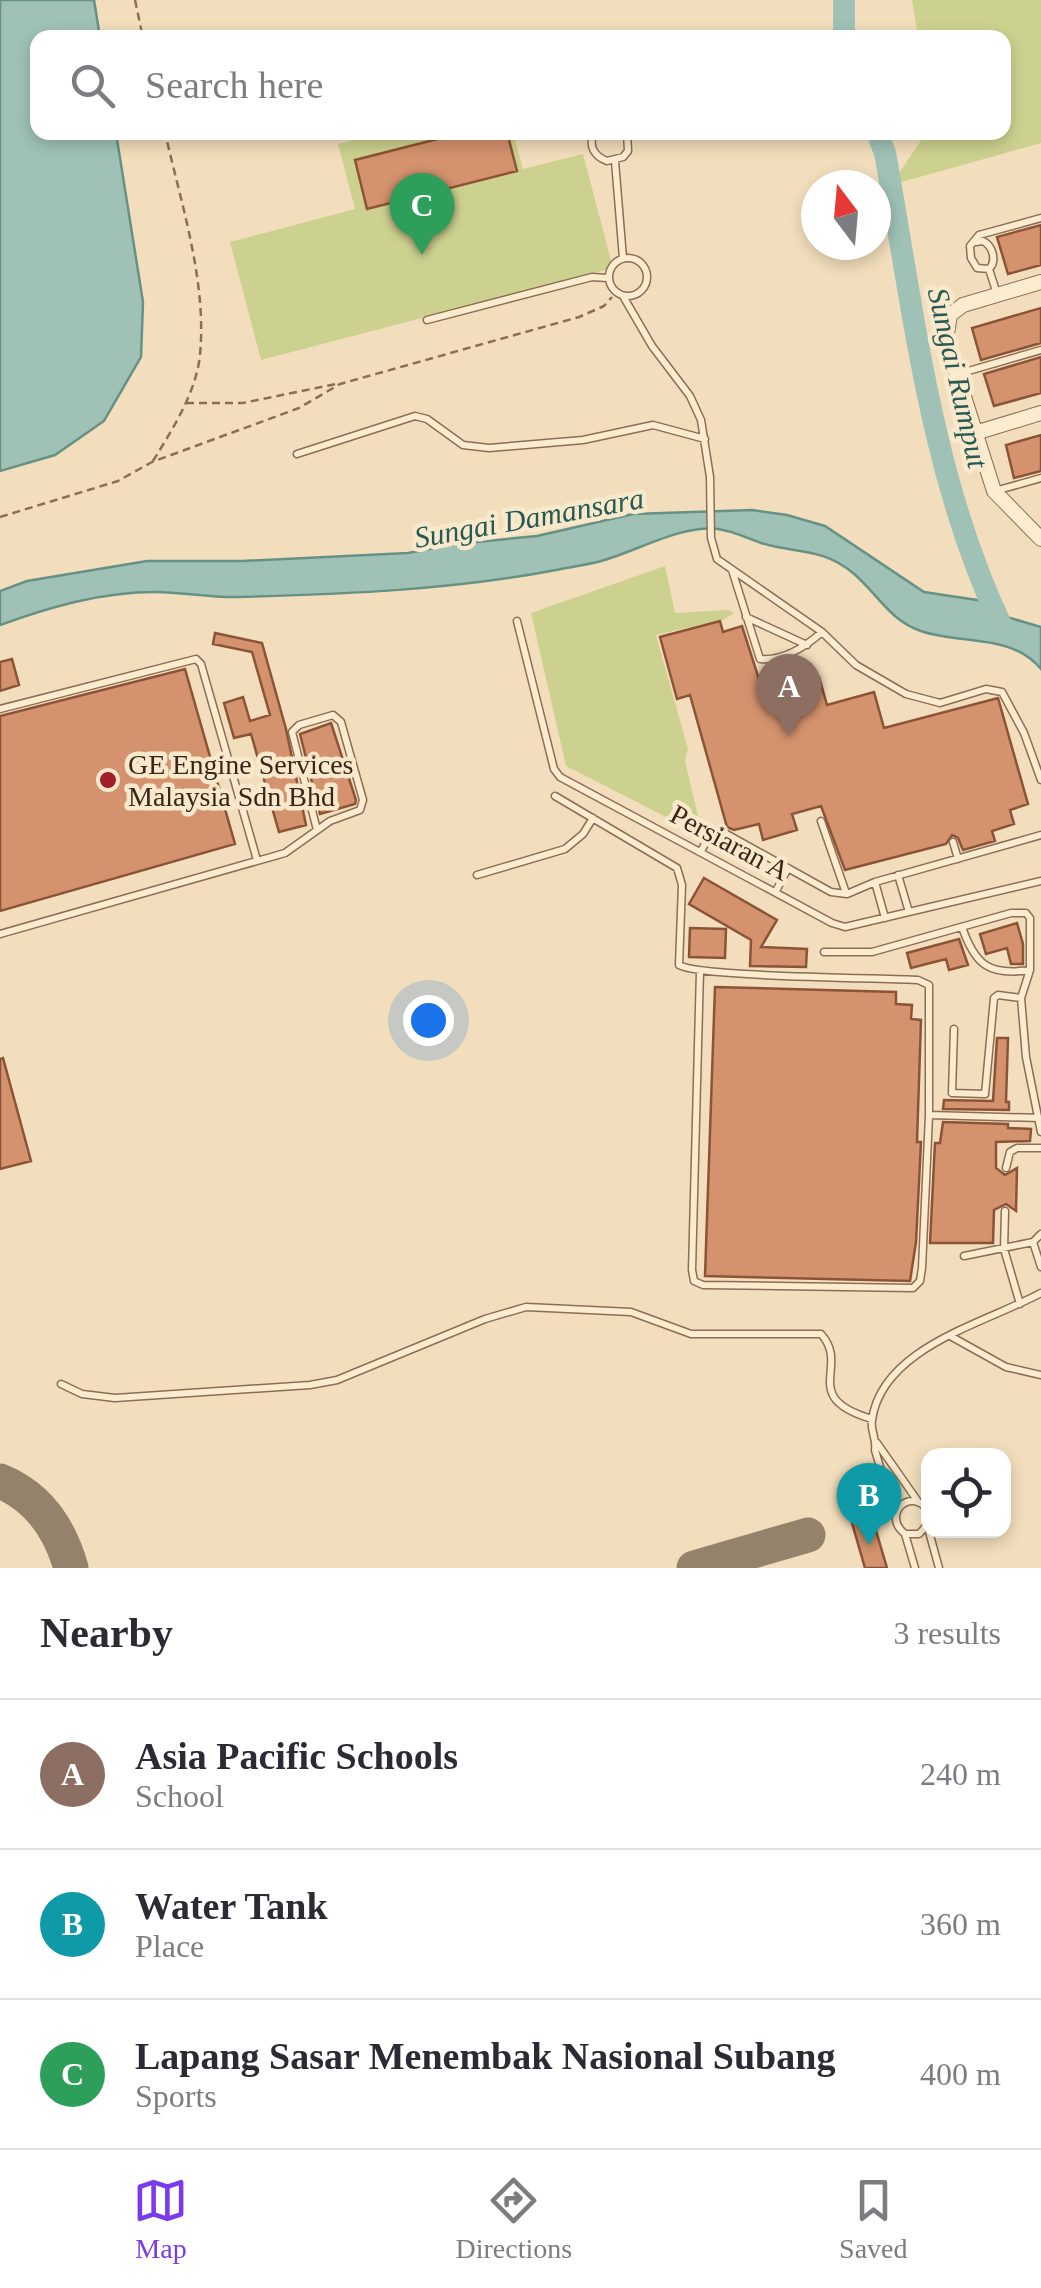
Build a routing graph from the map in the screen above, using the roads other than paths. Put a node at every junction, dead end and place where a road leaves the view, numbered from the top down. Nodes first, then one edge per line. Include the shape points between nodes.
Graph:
1 (593, 140) edge
2 (628, 140) edge
3 (616, 160) junction
4 (1041, 218) edge
5 (976, 242) junction
6 (624, 258) junction
7 (989, 270) junction
8 (608, 278) junction
9 (1041, 282) edge
10 (620, 294) junction
11 (997, 294) junction
12 (427, 320) dead end
13 (1041, 350) edge
14 (957, 375) junction
15 (1041, 413) edge
16 (975, 433) junction
17 (705, 439) junction
18 (297, 454) dead end
19 (1041, 478) edge
20 (994, 491) junction
21 (1041, 539) edge
22 (732, 570) junction
23 (745, 617) junction
24 (517, 621) dead end
25 (822, 632) junction
26 (808, 645) junction
27 (0, 709) edge
28 (1041, 780) edge
29 (554, 796) dead end
30 (593, 818) junction
31 (821, 822) dead end
32 (318, 830) junction
33 (1041, 836) edge
34 (953, 842) dead end
35 (701, 851) junction
36 (958, 859) junction
37 (257, 861) junction
38 (788, 868) junction
39 (477, 875) dead end
40 (898, 875) junction
41 (1041, 881) edge
42 (875, 882) junction
43 (776, 891) junction
44 (847, 894) junction
45 (909, 912) junction
46 (885, 918) junction
47 (962, 927) junction
48 (0, 934) edge
49 (824, 952) dead end
50 (1030, 970) junction
51 (700, 971) junction
52 (1020, 998) junction
53 (954, 1029) dead end
54 (929, 1115) junction
55 (1039, 1118) edge
56 (1041, 1132) edge
57 (1041, 1148) edge
58 (1006, 1168) dead end
59 (1006, 1210) dead end
60 (1041, 1234) edge
61 (1033, 1242) junction
62 (1004, 1250) junction
63 (964, 1256) dead end
64 (1041, 1268) edge
65 (1041, 1293) edge
66 (1020, 1304) junction
67 (951, 1336) junction
68 (1041, 1375) edge
69 (61, 1384) dead end
70 (872, 1419) junction
71 (876, 1442) junction
72 (918, 1500) junction
73 (921, 1503) edge
74 (894, 1514) junction
75 (921, 1532) edge
76 (905, 1534) junction
77 (931, 1538) edge
78 (915, 1568) edge
79 (938, 1568) edge

1 - 3 lane via 594,152
2 - 3 lane via 628,150
3 - 6 lane
4 - 5 lane via 979,235
5 - 7 lane via 990,247
5 - 7 lane via 969,252 973,264
6 - 8 lane
6 - 10 lane via 642,264 647,276 638,293
7 - 11 lane
8 - 10 lane
8 - 12 lane
9 - 11 street
10 - 17 lane via 690,396
11 - 14 street via 950,315 946,340
13 - 14 lane
14 - 16 street
15 - 16 street
16 - 20 street
17 - 18 lane via 653,425 583,440 489,448 463,444 415,416
17 - 22 lane via 713,553
19 - 20 lane
20 - 21 street
22 - 23 lane
22 - 25 lane
23 - 26 lane
23 - 26 lane via 760,658
24 - 35 lane, Persiaran A via 560,777
25 - 26 lane
25 - 28 lane via 856,666 922,700 1002,692
27 - 37 lane via 196,659
29 - 30 lane
30 - 39 lane via 564,850
30 - 51 lane via 677,868 680,965
31 - 44 lane
32 - 32 lane via 363,803 341,722 333,716 292,732
32 - 37 lane via 295,848
33 - 36 lane
34 - 36 lane
35 - 38 lane via 722,831
35 - 43 lane, Persiaran A
36 - 40 lane
37 - 48 lane
38 - 43 lane
38 - 44 lane
40 - 42 lane
40 - 45 lane
41 - 45 lane, Persiaran A
42 - 44 lane
42 - 46 lane
43 - 46 lane, Persiaran A via 845,927
45 - 46 lane, Persiaran A
47 - 49 lane via 872,952
47 - 50 lane via 971,954 984,964 1008,973
47 - 50 lane via 1026,913
50 - 52 lane
51 - 54 lane via 924,982 931,992
51 - 54 lane via 694,1281 913,1288 922,1268
52 - 53 lane via 994,998 985,1094 952,1093
52 - 55 lane
54 - 55 lane
55 - 56 lane
57 - 58 lane via 1016,1148
59 - 62 lane
60 - 61 lane
61 - 62 lane
61 - 64 lane
62 - 63 lane
62 - 66 lane
65 - 66 lane
66 - 67 lane
67 - 68 lane via 1006,1366
67 - 70 lane via 892,1374
69 - 70 lane via 115,1398 310,1386 511,1310 543,1308 632,1312 691,1334 821,1334 829,1347 832,1396 846,1410
70 - 71 lane
71 - 72 lane
71 - 74 lane
72 - 73 lane
72 - 74 lane via 903,1502
74 - 76 lane
75 - 76 lane
76 - 78 lane
77 - 79 lane

